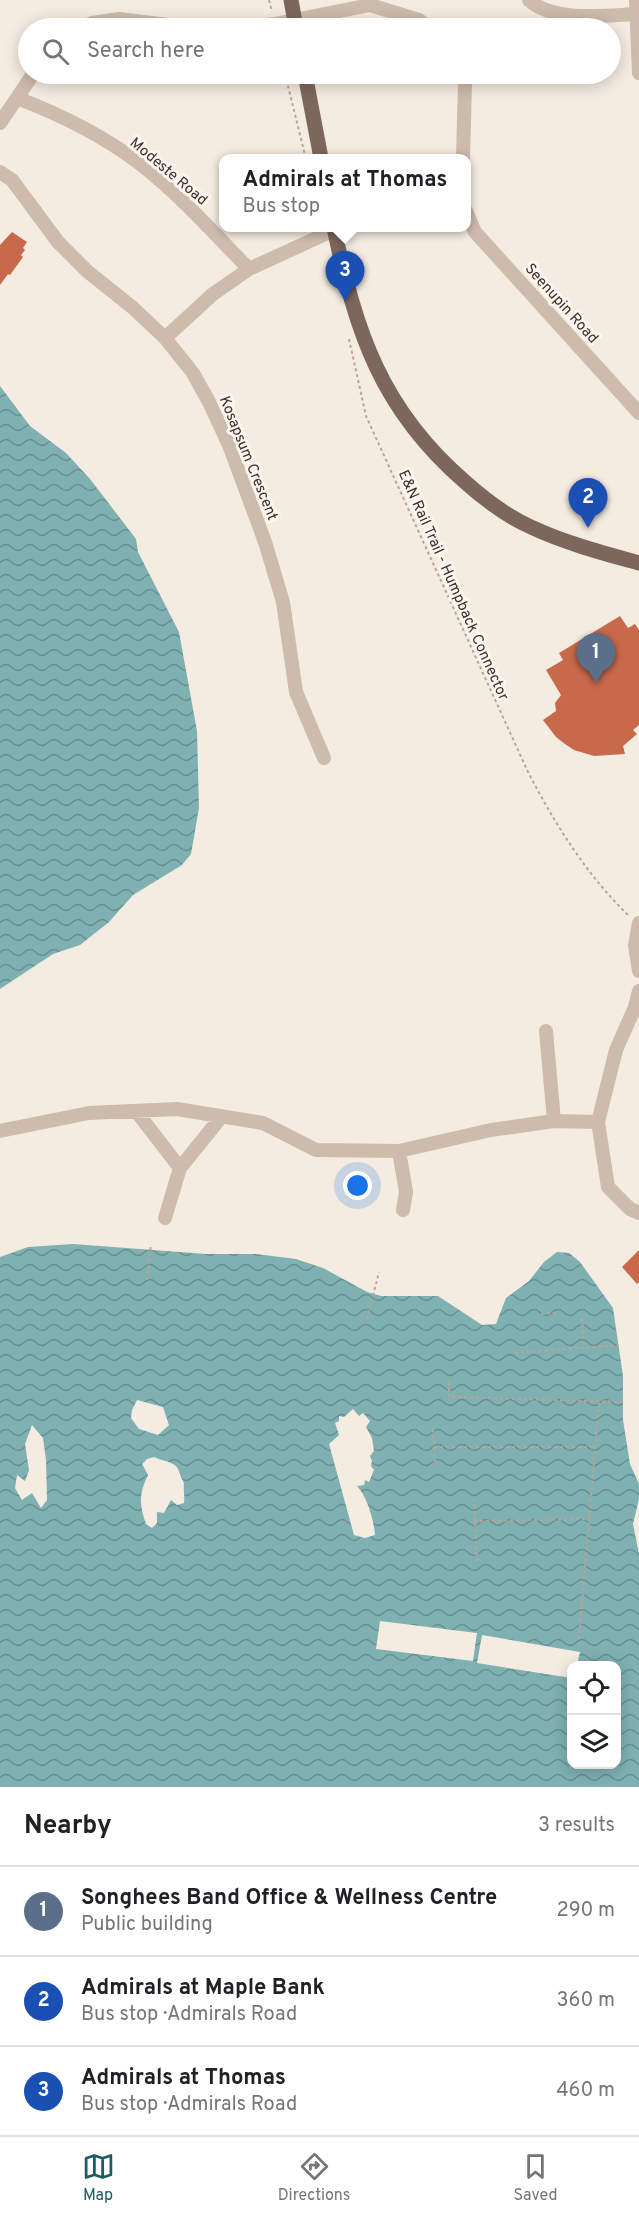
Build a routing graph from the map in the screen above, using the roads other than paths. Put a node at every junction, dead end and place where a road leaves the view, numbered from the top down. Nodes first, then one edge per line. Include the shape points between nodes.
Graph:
1 (291, 0) edge
2 (529, 0) edge
3 (637, 9) edge
4 (294, 18) edge
5 (319, 18) edge
6 (412, 18) edge
7 (639, 73) edge
8 (26, 84) edge
9 (307, 84) edge
10 (465, 84) edge
11 (17, 98) junction
12 (0, 123) edge
13 (320, 154) edge
14 (463, 154) edge
15 (0, 172) edge
16 (471, 223) edge
17 (328, 232) edge
18 (335, 232) edge
19 (249, 269) junction
20 (165, 338) junction
21 (639, 413) edge
22 (639, 563) edge
23 (324, 758) dead end
24 (636, 921) edge
25 (639, 971) edge
26 (639, 991) edge
27 (546, 1031) dead end
28 (136, 1111) junction
29 (222, 1116) junction
30 (554, 1121) junction
31 (598, 1122) junction
32 (0, 1131) edge
33 (399, 1150) junction
34 (180, 1168) junction
35 (403, 1210) dead end
36 (639, 1213) edge
37 (165, 1218) dead end

1 - 4 main road
2 - 3 street via 538,8 562,15
3 - 7 street
5 - 6 street via 370,5
8 - 11 street
9 - 13 main road
10 - 14 street
11 - 12 street
11 - 19 street, Modeste Road via 106,140 139,163 181,199
15 - 20 street, Kosapsum Crescent via 12,180 58,242
16 - 21 street, Seenupin Road via 475,232
17 - 19 street
18 - 22 main road via 354,312 376,370 404,417 441,461 482,497 529,526
19 - 20 street via 213,294
20 - 23 street, Kosapsum Crescent via 193,373 229,445 283,602 296,692
24 - 25 street
26 - 31 street via 616,1050
27 - 30 street
28 - 29 street via 177,1110
28 - 32 street via 89,1113
28 - 34 street
29 - 33 street via 262,1123 316,1150
29 - 34 street
30 - 31 street
30 - 33 street via 471,1133
31 - 36 street via 608,1187
33 - 35 street via 406,1192
34 - 37 street

